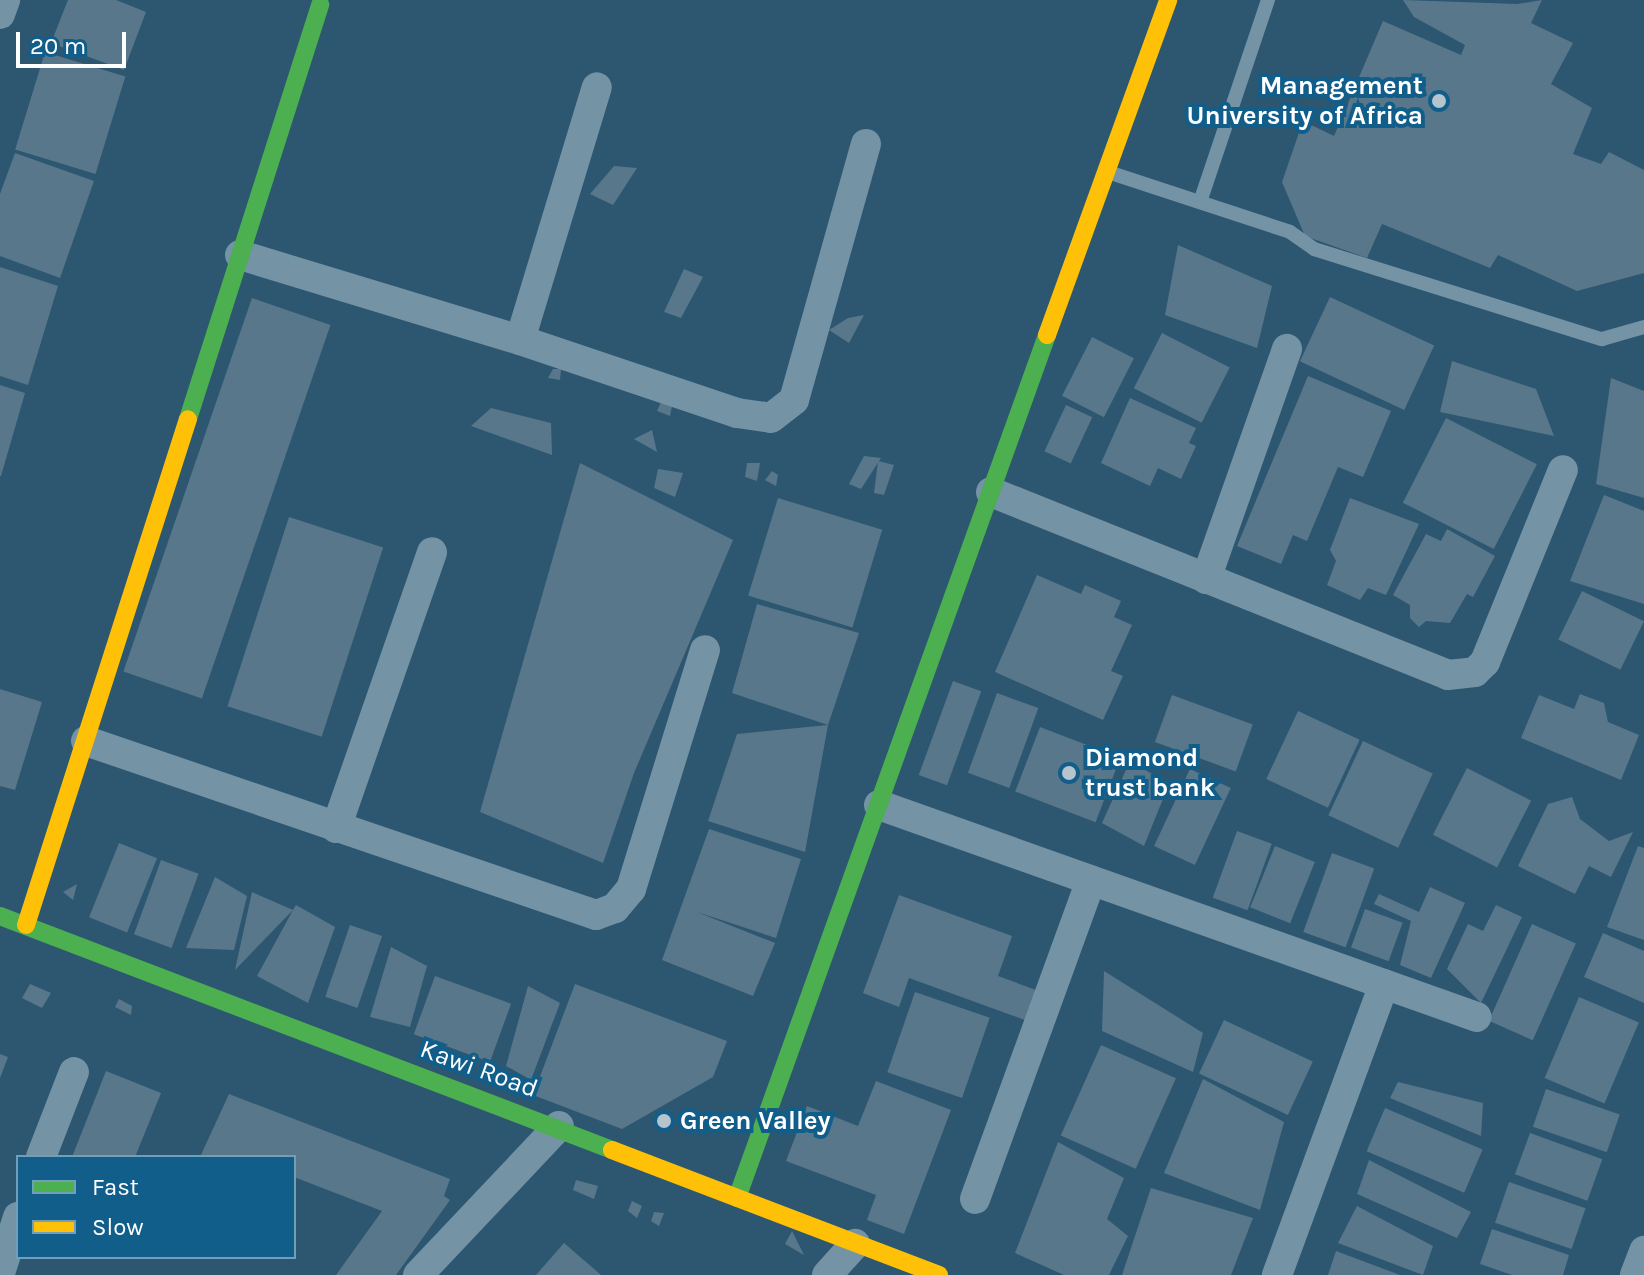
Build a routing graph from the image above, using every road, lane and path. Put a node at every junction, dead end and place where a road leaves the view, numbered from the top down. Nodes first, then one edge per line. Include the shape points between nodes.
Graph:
1 (5, 0) edge
2 (1168, 0) edge
3 (1268, 0) edge
4 (320, 5) dead end
5 (0, 14) edge
6 (597, 87) dead end
7 (866, 144) dead end
8 (1107, 172) junction
9 (1200, 202) junction
10 (240, 255) junction
11 (1644, 327) edge
12 (520, 340) junction
13 (1287, 349) dead end
14 (1563, 470) dead end
15 (991, 492) junction
16 (432, 552) dead end
17 (1206, 579) junction
18 (705, 650) dead end
19 (86, 741) junction
20 (879, 805) junction
21 (336, 828) junction
22 (1091, 880) junction
23 (0, 916) edge
24 (26, 925) junction
25 (1384, 984) junction
26 (1477, 1017) dead end
27 (74, 1072) dead end
28 (559, 1126) junction
29 (42, 1155) edge
30 (737, 1198) junction
31 (975, 1199) dead end
32 (16, 1223) edge
33 (855, 1244) junction
34 (1644, 1251) edge
35 (0, 1273) edge
36 (418, 1275) edge
37 (827, 1275) edge
38 (939, 1275) edge
39 (1277, 1275) edge
40 (1635, 1275) edge

1 - 5 street
2 - 8 street
3 - 9 lane
4 - 10 street
6 - 12 street
7 - 12 street via 794,400 781,414 737,413
8 - 9 lane
8 - 15 street
9 - 11 lane via 1290,232 1314,249 1602,339
10 - 12 street
10 - 19 street
13 - 17 street
14 - 17 street via 1496,640 1475,672 1448,675
15 - 17 street
15 - 20 street
16 - 21 street
18 - 21 street via 631,889 615,908 596,915
19 - 21 street
19 - 24 street
20 - 22 street
20 - 30 street
22 - 25 street
22 - 31 street
23 - 24 street, Kawi Road
24 - 28 street, Kawi Road
25 - 26 street
25 - 39 street
27 - 29 street
28 - 30 street, Kawi Road
28 - 36 street
30 - 33 street, Kawi Road
32 - 35 street
33 - 37 street
33 - 38 street, Kawi Road
34 - 40 street

